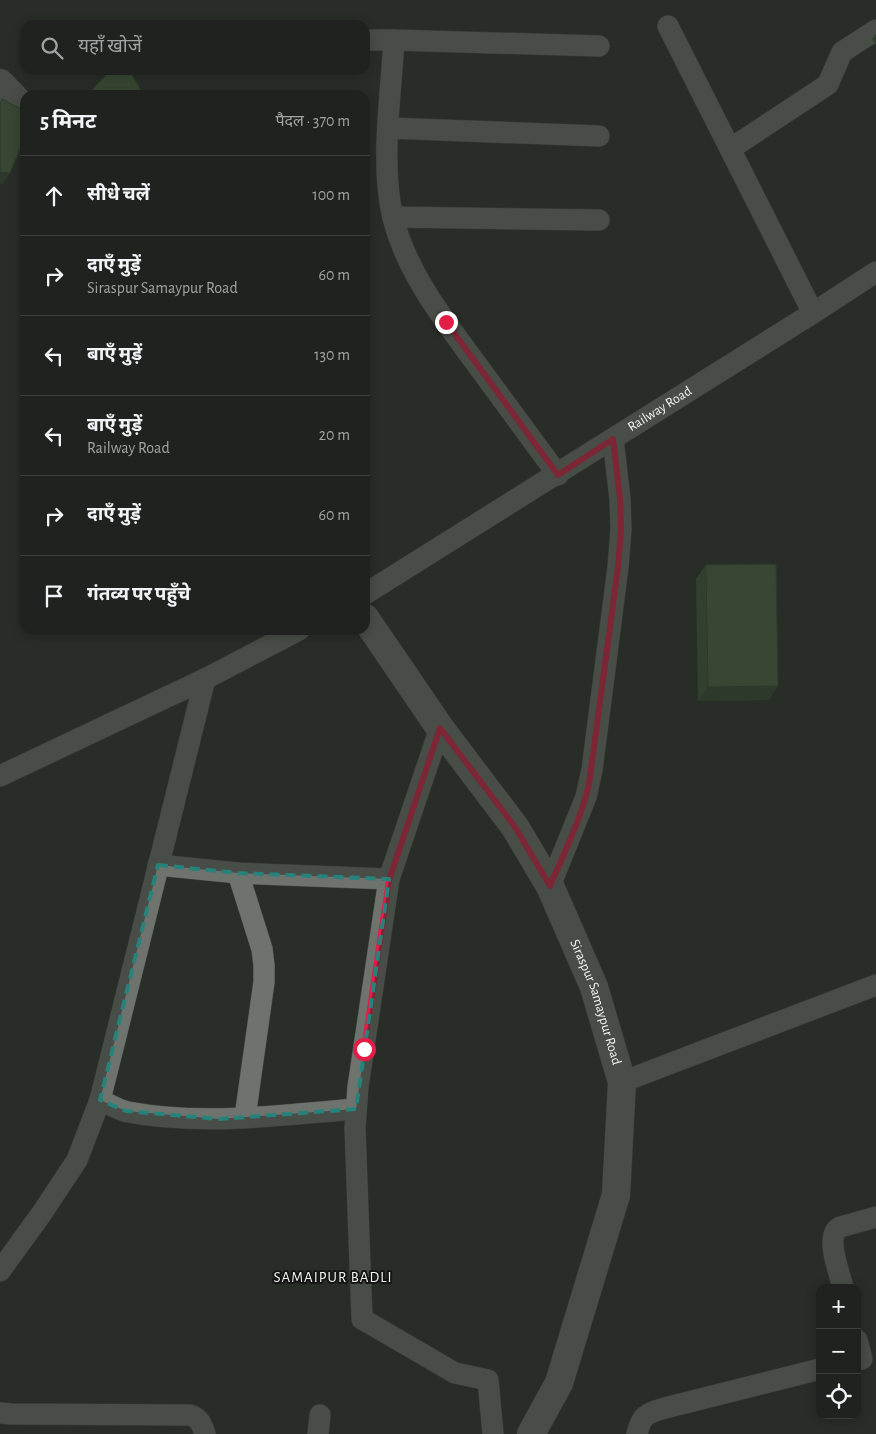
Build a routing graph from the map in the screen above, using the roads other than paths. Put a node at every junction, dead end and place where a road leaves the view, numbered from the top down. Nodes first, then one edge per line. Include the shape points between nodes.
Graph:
1 (668, 26) dead end
2 (876, 30) edge
3 (370, 40) edge
4 (394, 40) junction
5 (599, 46) dead end
6 (0, 83) edge
7 (20, 104) edge
8 (388, 128) junction
9 (599, 136) dead end
10 (730, 148) junction
11 (393, 217) junction
12 (599, 220) dead end
13 (876, 272) edge
14 (814, 314) junction
15 (613, 439) junction
16 (558, 475) junction
17 (370, 591) edge
18 (370, 625) edge
19 (289, 635) edge
20 (205, 679) junction
21 (440, 728) junction
22 (0, 776) edge
23 (158, 865) junction
24 (238, 873) junction
25 (389, 880) junction
26 (550, 886) junction
27 (876, 985) edge
28 (622, 1082) junction
29 (100, 1100) junction
30 (356, 1109) junction
31 (245, 1117) junction
32 (876, 1217) edge
33 (0, 1271) edge
34 (842, 1284) edge
35 (816, 1370) edge
36 (0, 1413) edge
37 (205, 1434) edge
38 (494, 1434) edge
39 (531, 1434) edge
40 (636, 1434) edge

1 - 10 street
2 - 10 street via 842,52 828,84
3 - 4 street
4 - 5 street
4 - 8 street
6 - 7 street
8 - 9 street
8 - 11 street via 388,185
10 - 14 street
11 - 12 street
11 - 16 street via 414,272 434,307
13 - 14 street, Railway Road
14 - 15 street, Railway Road
15 - 16 street, Railway Road
15 - 26 street via 621,529 592,770 586,797
16 - 17 street, Railway Road
18 - 21 street, Siraspur Samaypur Road
19 - 20 street
20 - 22 street
20 - 23 street
21 - 25 street
21 - 26 street, Siraspur Samaypur Road via 515,827
23 - 24 street
23 - 29 street
24 - 25 street
24 - 31 street via 264,965
25 - 30 street
26 - 28 street, Siraspur Samaypur Road via 594,987
27 - 28 street
28 - 39 street, Siraspur Samaypur Road via 616,1195 559,1383
29 - 31 street via 126,1111 174,1117
29 - 33 street via 77,1160
30 - 31 street
30 - 38 street via 362,1319 455,1373 488,1380
32 - 34 street via 835,1230 832,1246
35 - 40 street via 665,1408 642,1419
36 - 37 street via 190,1415 200,1420

